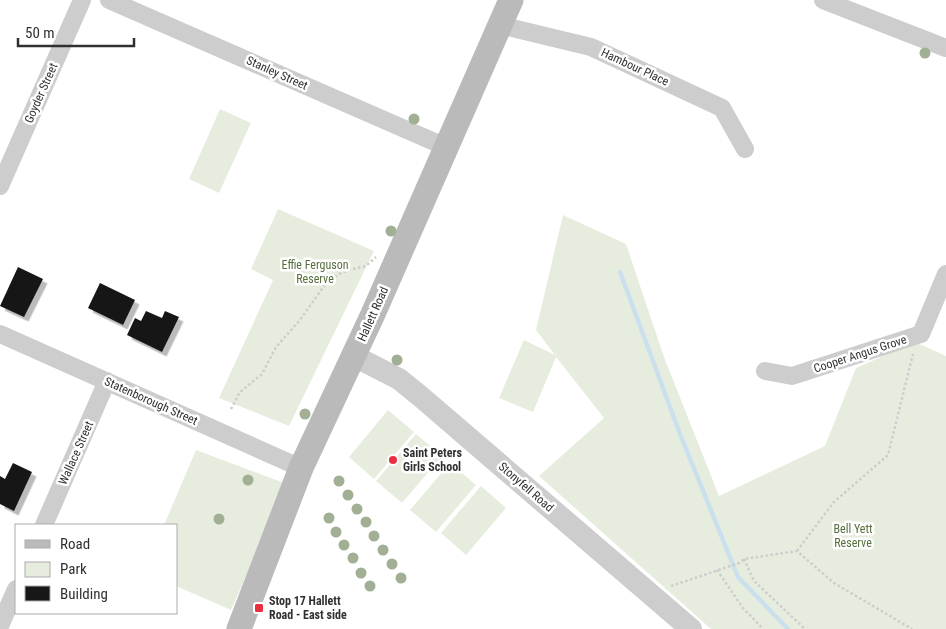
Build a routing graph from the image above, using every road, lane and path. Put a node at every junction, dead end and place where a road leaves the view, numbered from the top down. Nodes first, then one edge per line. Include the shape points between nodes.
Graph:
1 (82, 0) edge
2 (109, 0) edge
3 (511, 0) edge
4 (823, 0) edge
5 (500, 25) junction
6 (946, 48) edge
7 (446, 148) junction
8 (745, 148) dead end
9 (0, 186) edge
10 (377, 256) dead end
11 (946, 274) edge
12 (0, 334) edge
13 (921, 334) junction
14 (354, 356) junction
15 (765, 371) dead end
16 (107, 382) junction
17 (231, 409) dead end
18 (301, 468) junction
19 (44, 524) edge
20 (797, 551) junction
21 (744, 559) junction
22 (717, 570) junction
23 (669, 586) dead end
24 (15, 591) edge
25 (0, 626) edge
26 (239, 629) edge
27 (691, 629) edge
28 (763, 629) edge
29 (805, 629) edge
30 (912, 629) edge

1 - 9 street, Goyder Street
2 - 7 street, Stanley Street
3 - 5 main road, Hallett Road
4 - 6 street
5 - 7 main road, Hallett Road
5 - 8 street, Hambour Place via 592,47 722,108
7 - 14 main road, Hallett Road
10 - 17 path via 366,266 339,274 324,286 276,347 262,374 240,392
11 - 13 street, Cooper Angus Grove
12 - 16 street, Statenborough Street
13 - 15 street, Cooper Angus Grove via 792,376
13 - 20 path via 888,455 834,502
14 - 18 main road, Hallett Road
14 - 27 street, Stonyfell Road via 399,378
16 - 18 street, Statenborough Street
16 - 19 street, Wallace Street
18 - 26 main road, Hallett Road
20 - 21 path
20 - 30 path via 834,582
21 - 22 path
21 - 29 path via 754,581
22 - 23 path
22 - 28 path via 743,608
24 - 25 street

